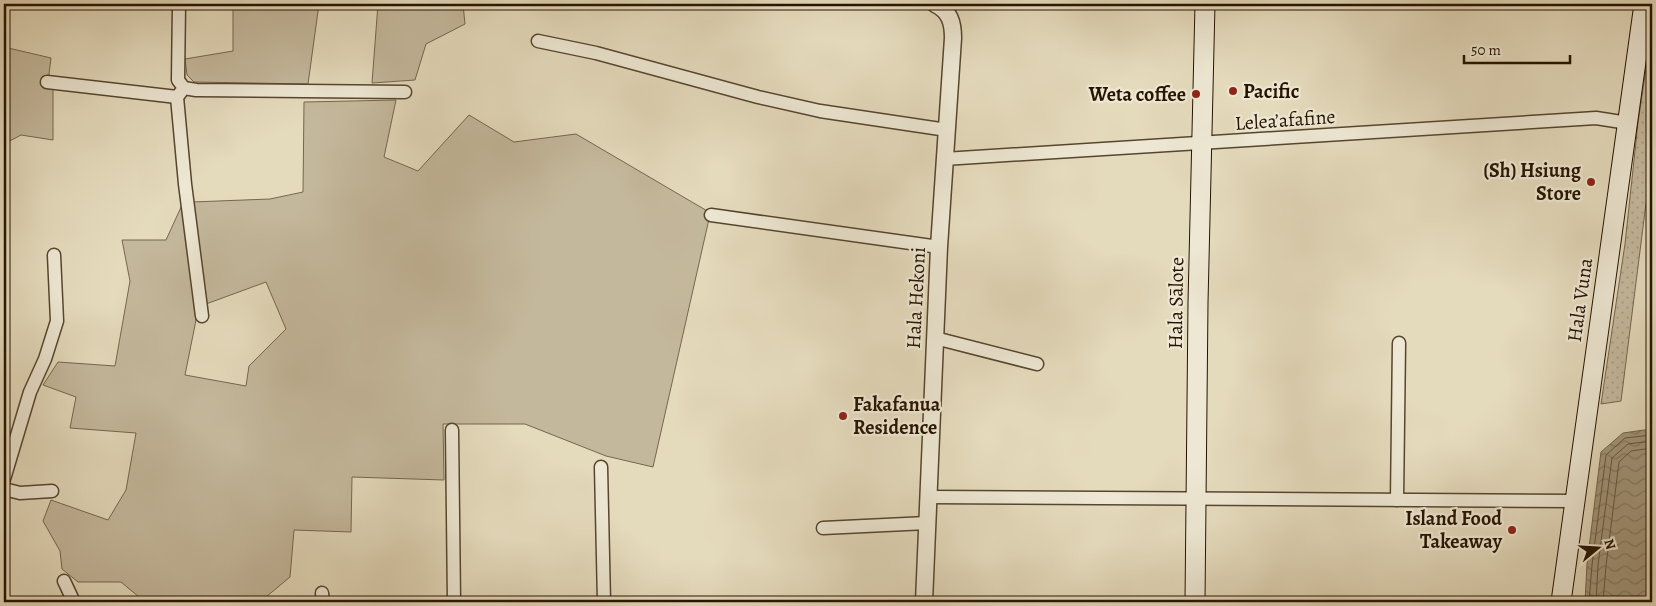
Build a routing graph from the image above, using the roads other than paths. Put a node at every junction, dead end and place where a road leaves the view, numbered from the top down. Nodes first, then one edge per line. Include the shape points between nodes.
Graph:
1 (178, 4) edge
2 (935, 4) edge
3 (1205, 4) edge
4 (1644, 4) edge
5 (538, 41) dead end
6 (47, 82) dead end
7 (405, 92) dead end
8 (180, 93) junction
9 (1628, 123) junction
10 (946, 130) junction
11 (1201, 144) junction
12 (944, 159) junction
13 (711, 215) dead end
14 (939, 247) junction
15 (54, 254) dead end
16 (202, 316) dead end
17 (935, 338) junction
18 (1399, 343) dead end
19 (1037, 364) dead end
20 (452, 430) dead end
21 (601, 467) dead end
22 (4, 479) edge
23 (4, 489) edge
24 (52, 491) dead end
25 (929, 497) junction
26 (1196, 499) junction
27 (1397, 500) junction
28 (1576, 501) junction
29 (927, 523) junction
30 (823, 528) dead end
31 (64, 581) dead end
32 (71, 602) edge
33 (454, 602) edge
34 (604, 602) edge
35 (924, 602) edge
36 (1196, 602) edge
37 (1562, 602) edge

1 - 8 street
2 - 10 street, Hala Hekoni via 949,14 953,27
3 - 11 main road, Hala Sālote
4 - 9 main road, Hala Vuna
5 - 10 street via 811,109
6 - 8 street
7 - 8 street via 196,90
8 - 16 street via 185,184
9 - 11 street, Lelea’afafine via 1596,118
9 - 28 main road, Hala Vuna
10 - 12 street, Hala Hekoni
11 - 12 street, Lelea’afafine
11 - 26 main road, Hala Sālote
12 - 14 street, Hala Hekoni
13 - 14 street
14 - 17 street, Hala Hekoni
15 - 22 street via 57,321 30,392
17 - 19 street
17 - 25 street, Hala Hekoni
18 - 27 street
20 - 33 street
21 - 34 street
23 - 24 street via 20,493
25 - 26 street
25 - 29 street, Hala Hekoni
26 - 27 street
26 - 36 main road, Hala Sālote
27 - 28 street
28 - 37 main road, Hala Vuna
29 - 30 street
29 - 35 street, Hala Hekoni
31 - 32 street

